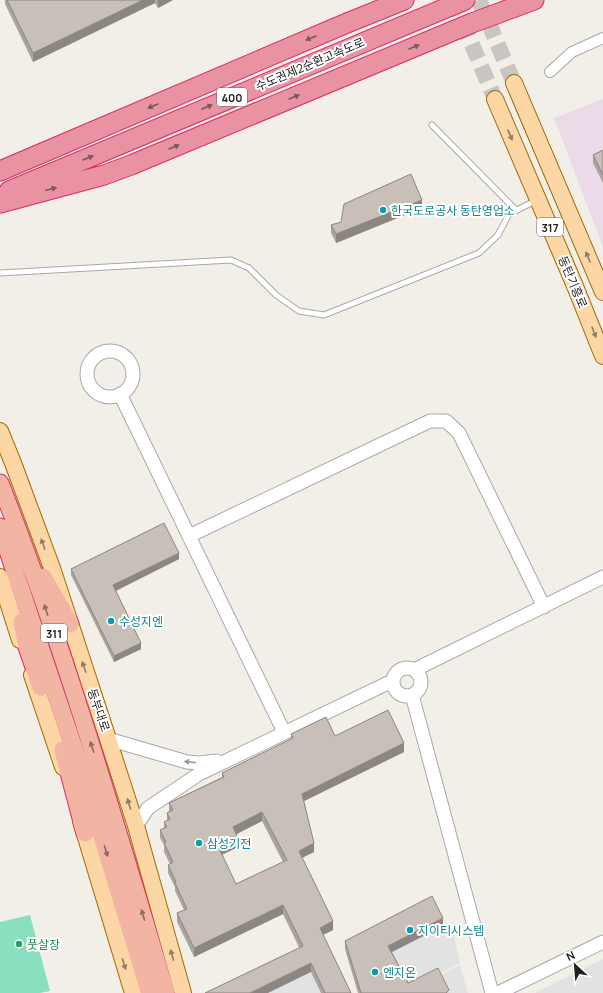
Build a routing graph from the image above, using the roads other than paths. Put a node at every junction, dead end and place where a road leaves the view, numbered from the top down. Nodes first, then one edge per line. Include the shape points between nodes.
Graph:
1 (392, 0) edge
2 (404, 0) edge
3 (465, 0) edge
4 (522, 0) edge
5 (534, 0) edge
6 (347, 23) junction
7 (472, 23) junction
8 (603, 38) edge
9 (550, 72) dead end
10 (514, 83) tunnel mouth
11 (495, 99) tunnel mouth
12 (432, 125) dead end
13 (0, 171) edge
14 (0, 194) edge
15 (538, 200) junction
16 (0, 203) edge
17 (516, 210) junction
18 (0, 273) edge
19 (603, 292) edge
20 (603, 356) edge
21 (120, 394) dead end
22 (0, 431) edge
23 (0, 483) edge
24 (0, 528) edge
25 (189, 536) junction
26 (25, 547) junction
27 (0, 577) edge
28 (603, 577) edge
29 (544, 606) junction
30 (70, 624) junction
31 (414, 670) junction
32 (392, 681) junction
33 (412, 695) junction
34 (284, 732) junction
35 (108, 739) junction
36 (229, 759) junction
37 (136, 826) junction
38 (85, 833) junction
39 (603, 942) edge
40 (133, 993) edge
41 (150, 993) edge
42 (166, 993) edge
43 (183, 993) edge
44 (492, 993) edge
45 (498, 993) edge

1 - 6 highway
2 - 6 highway, 수도권제2순환고속도로 / 400
14 -> 3 highway, 수도권제2순환고속도로 / 400
4 - 7 highway
5 - 7 highway
6 -> 13 highway, 수도권제2순환고속도로 / 400
16 -> 7 highway via 104,175 131,165
8 - 9 street via 572,52
19 -> 10 main road, 동탄기흥로 / 317
11 -> 15 main road, 동탄기흥로 / 317
12 - 17 lane
15 - 17 lane
15 -> 20 main road, 동탄기흥로 / 317
17 - 18 lane via 509,214 498,235 479,253 324,315 298,311 276,295 250,268 232,260
21 - 25 street
30 -> 22 main road, 동부대로 via 49,560
23 - 26 highway, 동부대로 / 311
24 - 38 highway via 27,647 65,757
24 -> 41 highway, 311 via 87,787
25 - 29 street via 430,420 446,421 459,433
25 - 34 street
26 - 30 highway
42 -> 26 highway, 동부대로 / 311 via 104,784
27 - 38 main road
28 - 29 street
29 - 31 street
35 -> 30 main road, 동부대로
31 - 32 street via 400,669
31 - 33 street via 420,676 421,685
32 - 33 street via 398,694
32 - 34 street
33 - 44 street
34 - 36 street
36 -> 35 street via 187,762
37 -> 35 main road, 동부대로
36 - 37 street via 198,774 164,796 148,808
43 -> 37 main road, 동부대로
38 -> 40 main road
39 - 45 street

